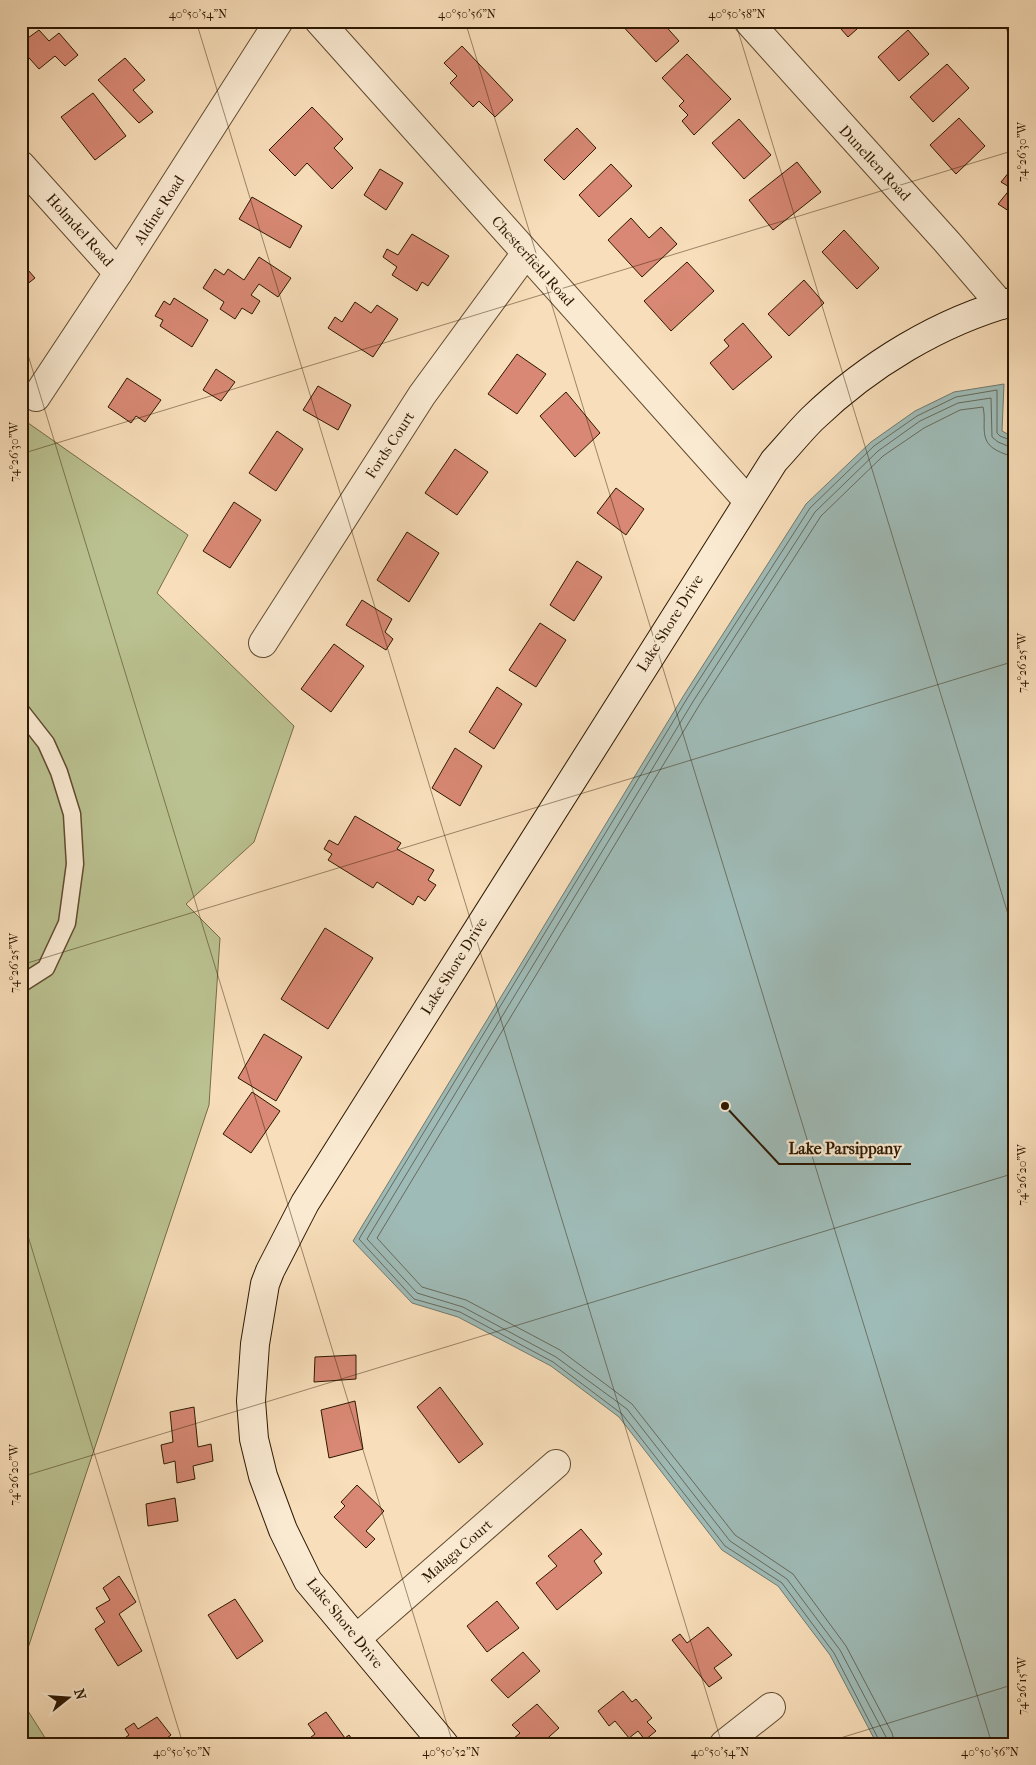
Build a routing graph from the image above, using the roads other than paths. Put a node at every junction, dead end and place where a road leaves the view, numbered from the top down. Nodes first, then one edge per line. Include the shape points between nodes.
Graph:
1 (280, 21) edge
2 (319, 21) edge
3 (748, 21) edge
4 (21, 165) edge
5 (526, 253) junction
6 (118, 273) junction
7 (1008, 303) edge
8 (36, 397) dead end
9 (747, 500) junction
10 (264, 643) dead end
11 (21, 711) edge
12 (21, 984) edge
13 (556, 1464) dead end
14 (357, 1638) junction
15 (770, 1707) dead end
16 (444, 1744) edge
17 (724, 1744) edge

1 - 6 street, Aldine Road
2 - 5 street, Chesterfield Road
3 - 7 street, Dunellen Road via 947,242
4 - 6 street, Holmdel Road
5 - 9 street, Chesterfield Road
5 - 10 street, Fords Court via 422,394
6 - 8 street, Aldine Road
7 - 9 street, Lake Shore Drive via 954,323 903,349 856,382 806,426 774,461
9 - 14 street, Lake Shore Drive via 305,1203 270,1271 254,1344 251,1401 254,1439 263,1476 283,1530 308,1581
11 - 12 lane via 46,744 59,772 72,814 75,864 67,923 46,968
13 - 14 street, Malaga Court
14 - 16 street, Lake Shore Drive
15 - 17 street

